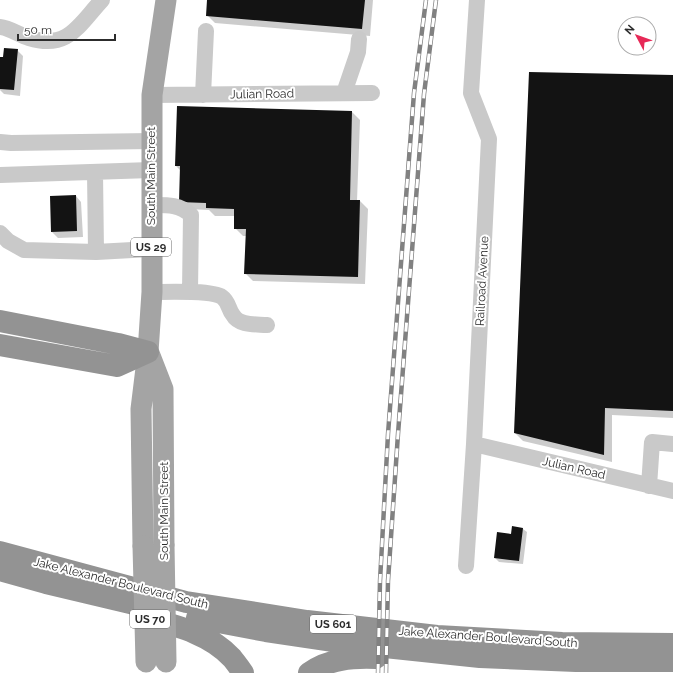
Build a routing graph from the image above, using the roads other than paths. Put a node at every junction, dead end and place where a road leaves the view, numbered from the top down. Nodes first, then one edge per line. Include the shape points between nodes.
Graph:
1 (102, 0) edge
2 (166, 0) edge
3 (477, 0) edge
4 (0, 27) edge
5 (206, 31) dead end
6 (359, 39) dead end
7 (344, 93) junction
8 (372, 93) dead end
9 (203, 94) junction
10 (152, 95) junction
11 (151, 141) junction
12 (0, 142) edge
13 (151, 170) junction
14 (95, 172) junction
15 (0, 175) edge
16 (151, 204) junction
17 (0, 233) edge
18 (151, 249) junction
19 (96, 252) junction
20 (152, 292) junction
21 (190, 292) junction
22 (0, 321) edge
23 (267, 325) dead end
24 (0, 345) edge
25 (148, 352) junction
26 (474, 444) junction
27 (673, 444) edge
28 (650, 486) junction
29 (673, 492) edge
30 (0, 547) edge
31 (0, 552) edge
32 (466, 566) dead end
33 (0, 570) edge
34 (48, 575) junction
35 (673, 644) edge
36 (576, 661) junction
37 (673, 661) edge
38 (166, 667) edge
39 (146, 668) edge
40 (243, 673) edge
41 (309, 673) edge

1 - 4 street via 70,35 59,41 36,40
2 - 10 main road, South Main Street / US 29
3 - 26 street, Railroad Avenue via 471,93 489,139
5 - 9 street
6 - 7 street via 358,52
7 - 8 street, Julian Road
7 - 9 street, Julian Road
9 - 10 street, Julian Road
10 - 11 main road, South Main Street / US 29
11 - 12 street
11 - 13 main road, South Main Street / US 29
13 - 14 street
13 - 16 main road, South Main Street / US 29
14 - 15 street
14 - 19 street
16 - 18 main road, South Main Street / US 29
16 - 21 street via 177,206 191,215
17 - 19 street via 24,250
18 - 19 street
18 - 20 main road, South Main Street / US 29
20 - 21 street
20 - 25 main road, South Main Street / US 29
21 - 23 street via 221,296 233,316 242,323
22 - 25 highway
24 - 25 highway via 117,366
25 - 38 main road, South Main Street / US 29, bridge via 164,389
25 - 39 main road, South Main Street / US 29, bridge via 141,409
26 - 28 street, Julian Road
26 - 32 street, Railroad Avenue
27 - 28 street via 652,442
28 - 29 street, Julian Road
30 - 34 highway
31 - 34 highway, Jake Alexander Boulevard South / US 601
33 - 34 highway, US 70
34 - 35 highway, Jake Alexander Boulevard South / US 601 via 186,602 307,621 445,637 562,643
34 - 36 highway, Jake Alexander Boulevard South / US 601 via 145,607 273,632 347,643 480,657
34 - 40 highway, US 70 via 93,604 182,627 208,639 232,658
36 - 37 highway, Jake Alexander Boulevard South / US 601
36 - 41 highway via 478,664 355,657 334,661

